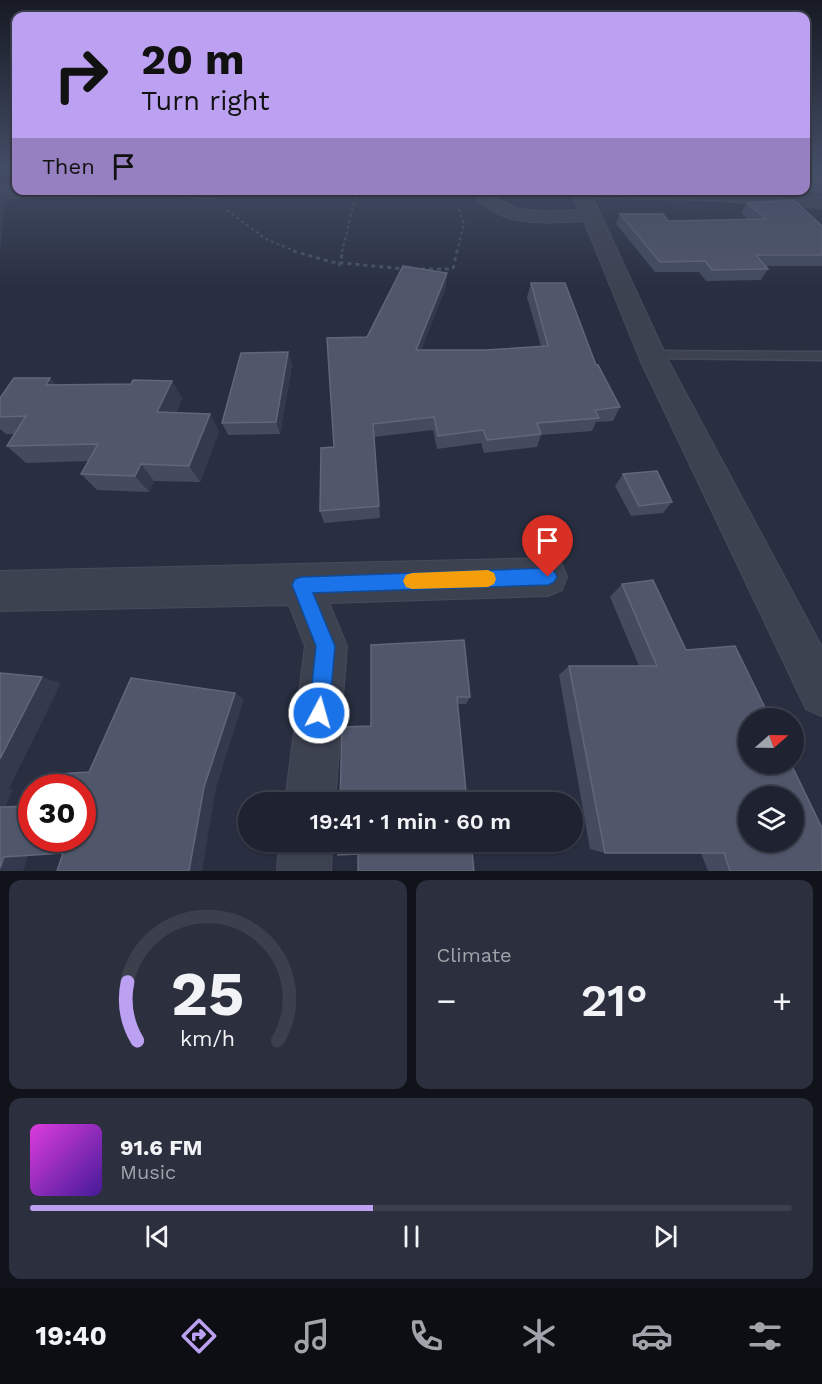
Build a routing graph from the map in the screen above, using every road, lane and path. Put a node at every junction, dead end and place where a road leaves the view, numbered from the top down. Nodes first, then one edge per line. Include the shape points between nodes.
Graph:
1 (224, 208) edge
2 (353, 208) edge
3 (459, 208) edge
4 (498, 208) edge
5 (547, 208) edge
6 (589, 208) edge
7 (339, 266) junction
8 (652, 355) junction
9 (822, 357) edge
10 (548, 577) dead end
11 (301, 585) junction
12 (0, 591) edge
13 (822, 693) edge
14 (311, 792) edge
15 (305, 852) edge
16 (304, 871) edge

1 - 7 path via 243,226 284,248
2 - 7 path
3 - 7 path via 464,225 453,269
4 - 5 street via 514,215
6 - 8 street
8 - 9 lane
8 - 13 street
10 - 11 street
11 - 12 street
11 - 14 street via 326,646
15 - 16 street

